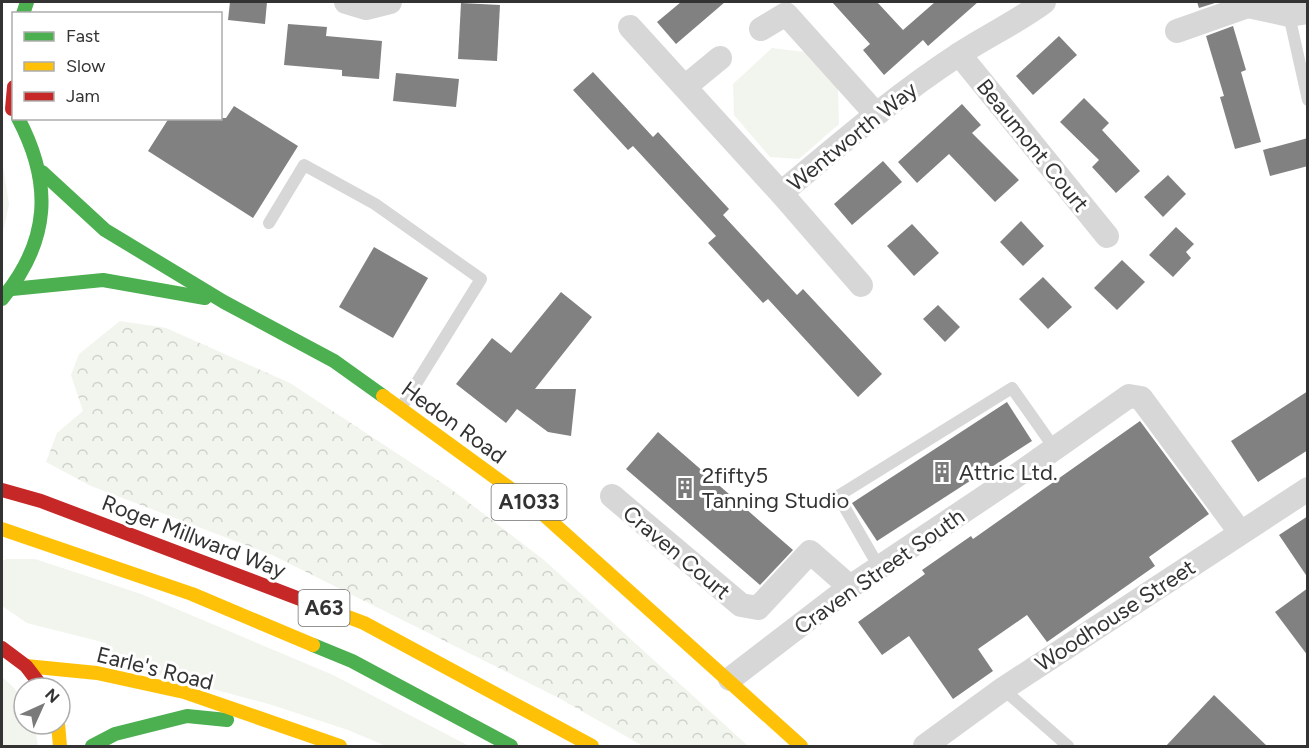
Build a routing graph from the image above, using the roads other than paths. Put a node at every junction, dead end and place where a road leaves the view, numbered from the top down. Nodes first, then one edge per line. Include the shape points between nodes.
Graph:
1 (346, 2) edge
2 (390, 2) edge
3 (1044, 2) edge
4 (1247, 4) edge
5 (1298, 14) edge
6 (630, 27) dead end
7 (761, 29) dead end
8 (1177, 31) dead end
9 (959, 54) junction
10 (720, 58) dead end
11 (686, 86) junction
12 (1308, 100) edge
13 (875, 113) junction
14 (18, 120) edge
15 (42, 172) junction
16 (781, 193) junction
17 (269, 223) dead end
18 (1107, 236) dead end
19 (861, 285) dead end
20 (12, 289) junction
21 (2, 299) edge
22 (224, 302) junction
23 (400, 409) junction
24 (1054, 449) junction
25 (1308, 489) edge
26 (2, 490) edge
27 (612, 496) dead end
28 (2, 529) edge
29 (1240, 532) junction
30 (879, 567) junction
31 (850, 587) junction
32 (2, 648) edge
33 (26, 666) junction
34 (34, 676) edge
35 (730, 679) junction
36 (1003, 688) junction
37 (271, 724) junction
38 (92, 747) edge
39 (340, 747) edge
40 (511, 747) edge
41 (592, 747) edge
42 (801, 747) edge
43 (926, 747) edge
44 (1068, 747) edge

1 - 2 street via 366,8
3 - 9 street, Wentworth Way
4 - 5 street
4 - 8 street
5 - 12 lane
6 - 11 street, Wentworth Way
7 - 13 street via 786,14
9 - 13 street, Wentworth Way
9 - 18 street, Beaumont Court
10 - 11 street
11 - 16 street, Wentworth Way
13 - 16 street, Wentworth Way
14 - 15 highway, A1033 via 31,139
15 - 20 highway, A1033 via 44,213 33,254
15 - 22 highway, A1033 via 105,230
16 - 19 street
17 - 23 lane via 304,165 375,204 481,279
20 - 21 highway, A1033
20 - 22 highway, A1033 via 103,279
22 - 23 highway, Hedon Road / A1033 via 334,361
23 - 35 highway, Hedon Road / A1033 via 533,505
24 - 29 street, Craven Street South via 1129,396 1142,398
24 - 30 street, Craven Street South
24 - 30 lane via 1012,388 838,495
25 - 29 street, Woodhouse Street
26 - 41 highway, Roger Millward Way / A63 via 41,501 364,623
27 - 31 street, Craven Court via 741,605 758,608 810,552
28 - 40 highway, A63 via 192,594 352,661
29 - 36 street, Woodhouse Street
30 - 31 street, Craven Street South
31 - 35 street, Craven Street South
32 - 33 highway
33 - 34 highway
33 - 37 highway, Earle's Road via 97,674 184,692
35 - 42 highway, Hedon Road / A1033
36 - 43 street, Woodhouse Street
36 - 44 lane
37 - 38 highway, Earle's Road via 187,716 115,734
37 - 39 highway, Earle's Road

